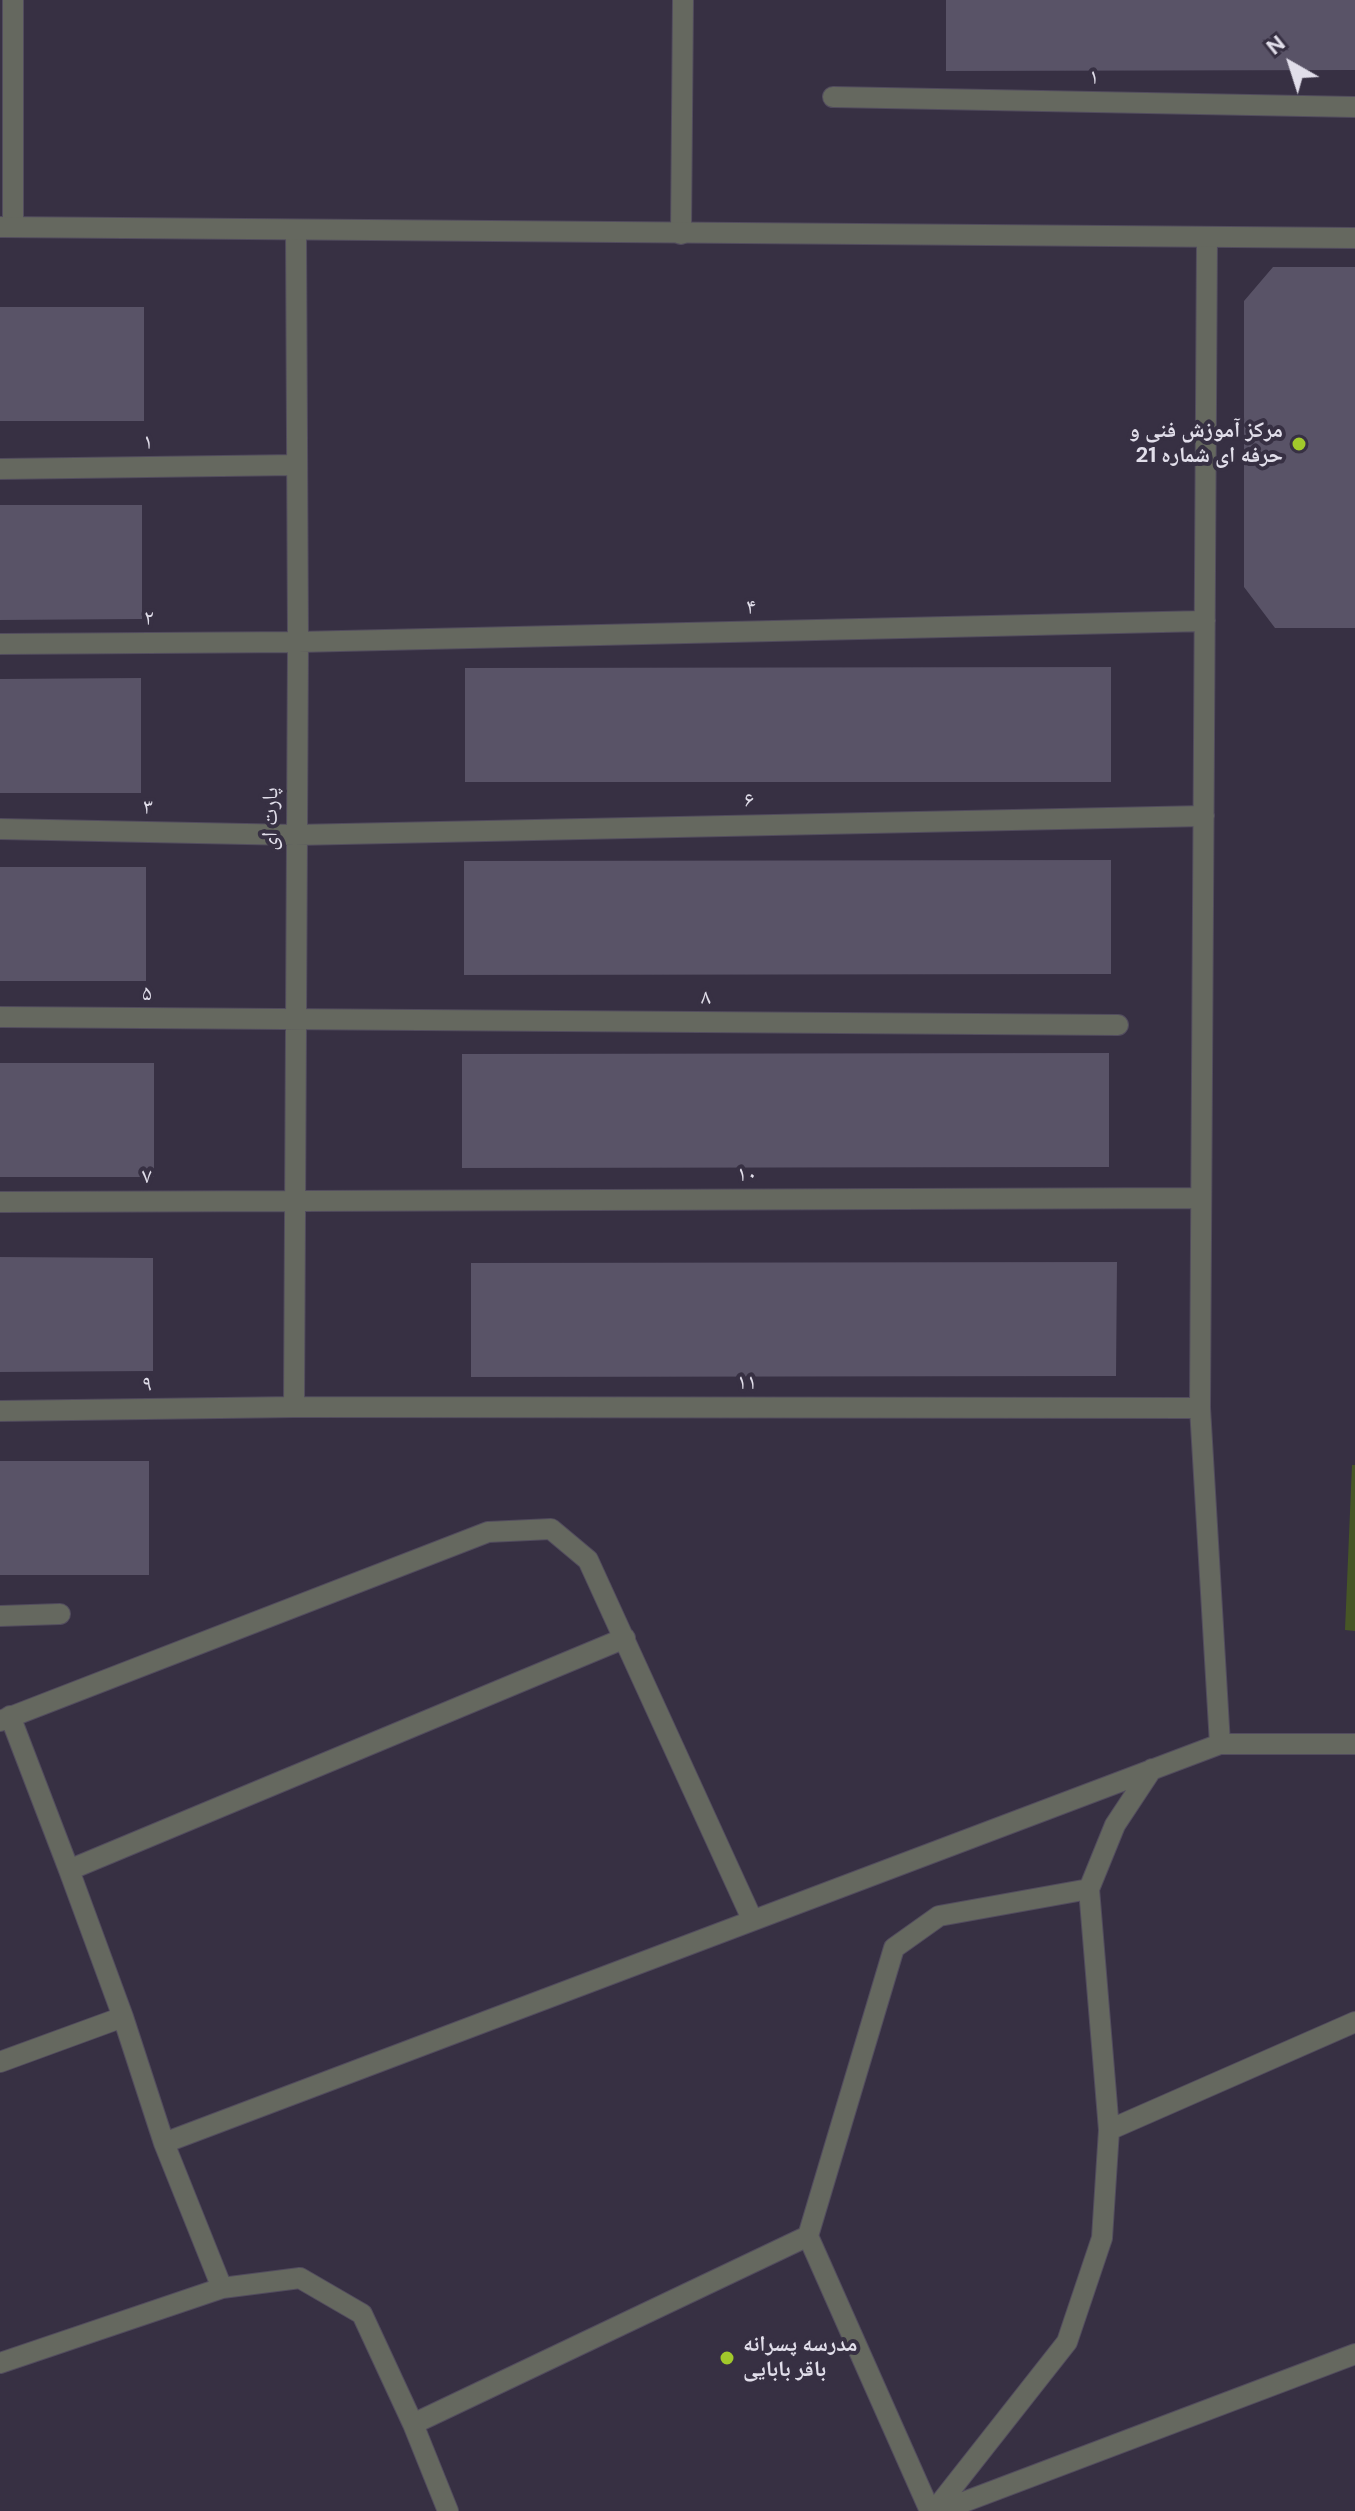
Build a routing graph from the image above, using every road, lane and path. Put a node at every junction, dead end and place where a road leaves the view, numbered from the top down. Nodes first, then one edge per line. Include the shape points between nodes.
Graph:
1 (13, 0) edge
2 (683, 0) edge
3 (833, 97) dead end
4 (1355, 107) edge
5 (7, 227) edge
6 (296, 232) junction
7 (681, 234) junction
8 (1207, 238) junction
9 (1355, 238) edge
10 (296, 465) junction
11 (0, 469) edge
12 (1205, 621) junction
13 (298, 642) junction
14 (0, 644) edge
15 (1204, 816) junction
16 (0, 829) edge
17 (295, 835) junction
18 (0, 1017) edge
19 (294, 1019) junction
20 (1118, 1025) dead end
21 (1201, 1198) junction
22 (294, 1200) junction
23 (0, 1202) edge
24 (294, 1407) junction
25 (1200, 1408) junction
26 (0, 1411) edge
27 (60, 1614) dead end
28 (0, 1616) edge
29 (625, 1638) junction
30 (5, 1718) edge
31 (1220, 1744) junction
32 (1355, 1744) edge
33 (1152, 1769) junction
34 (69, 1870) junction
35 (1089, 1889) junction
36 (752, 1919) junction
37 (123, 2017) junction
38 (1355, 2022) edge
39 (0, 2062) edge
40 (1109, 2130) junction
41 (164, 2143) junction
42 (808, 2236) junction
43 (222, 2288) junction
44 (1355, 2354) edge
45 (0, 2363) edge
46 (413, 2424) junction
47 (448, 2511) edge
48 (935, 2511) edge

1 - 5 street
2 - 7 street
3 - 4 street, ۱
5 - 6 street
6 - 7 street
6 - 10 street, پارت ای
7 - 8 street
8 - 9 street
8 - 12 street
10 - 11 street, ۱
10 - 13 street, پارت ای
12 - 13 street, ۴
12 - 15 street
13 - 14 street, ۲
13 - 17 street, پارت ای
15 - 17 street, ۶
15 - 21 street
16 - 17 street, ۳
17 - 19 street, پارت ای
18 - 19 street, ۵
19 - 20 street, ۸
19 - 22 street, پارت ای
21 - 22 street, ۱۰
21 - 25 street
22 - 23 street, ۷
22 - 24 street, پارت ای
24 - 25 street, ۱۱
24 - 26 street, ۹
25 - 31 street
27 - 28 street
29 - 30 street via 588,1560 551,1529 488,1532
29 - 34 street
29 - 36 street
30 - 34 street
31 - 32 street
31 - 33 street
33 - 35 street via 1115,1825
33 - 36 street
34 - 37 street
35 - 40 street
35 - 42 street via 939,1916 894,1948
36 - 41 street
37 - 39 street
37 - 41 street
38 - 40 street
40 - 48 street via 1102,2238 1067,2342
41 - 43 street
42 - 46 street
42 - 48 street
43 - 45 street
43 - 46 street via 300,2278 362,2314
44 - 48 street
46 - 47 street

